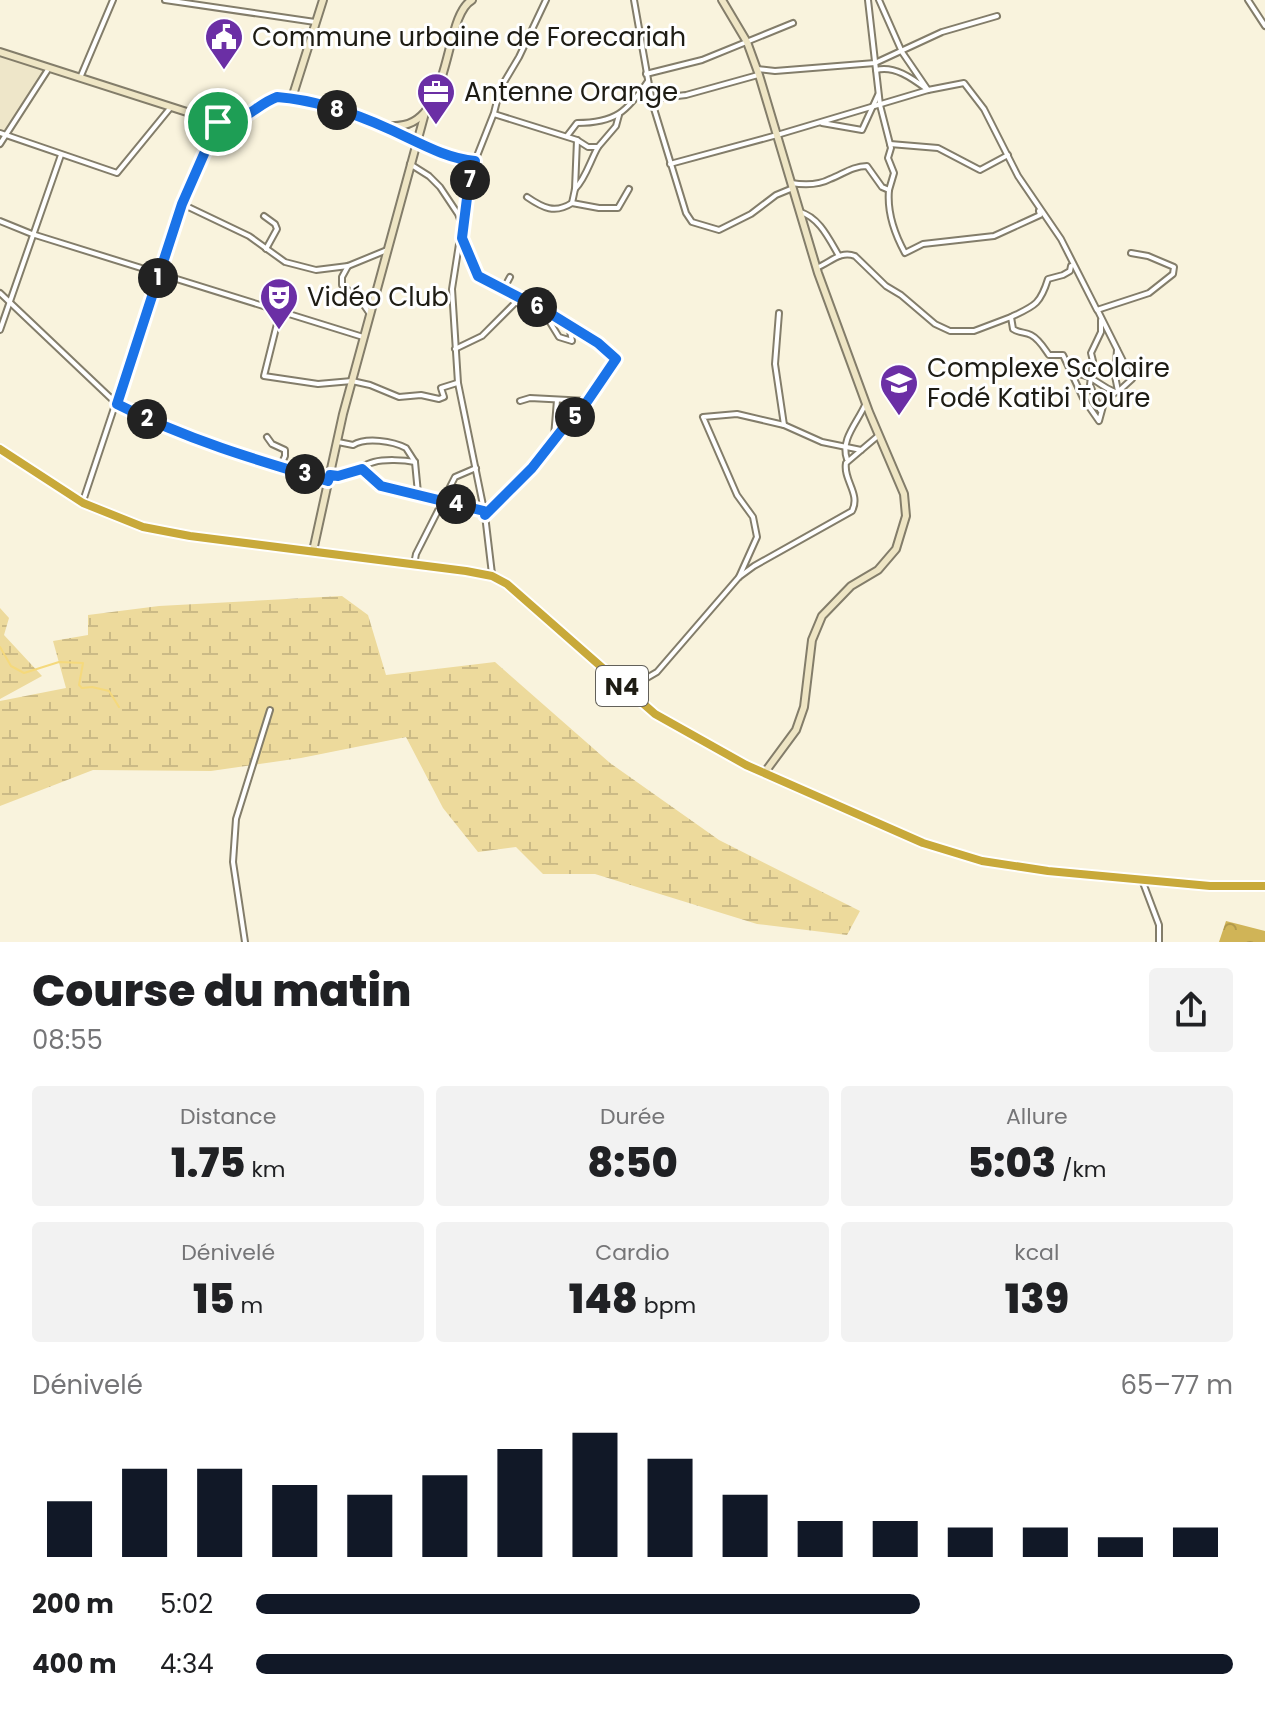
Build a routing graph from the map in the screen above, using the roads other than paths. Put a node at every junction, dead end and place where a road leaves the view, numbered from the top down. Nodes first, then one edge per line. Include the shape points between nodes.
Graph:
1 (113, 0) edge
2 (165, 0) edge
3 (323, 0) edge
4 (546, 0) edge
5 (634, 0) edge
6 (722, 0) edge
7 (868, 0) edge
8 (879, 0) edge
9 (1248, 0) edge
10 (467, 1) edge
11 (997, 16) dead end
12 (315, 22) junction
13 (793, 23) dead end
14 (1265, 26) edge
15 (747, 42) junction
16 (0, 52) edge
17 (902, 52) junction
18 (875, 63) junction
19 (49, 68) junction
20 (876, 70) junction
21 (758, 72) junction
22 (646, 74) junction
23 (80, 78) junction
24 (648, 81) junction
25 (928, 90) junction
26 (292, 98) junction
27 (651, 99) junction
28 (877, 106) junction
29 (171, 107) junction
30 (425, 113) junction
31 (494, 113) junction
32 (619, 115) junction
33 (218, 122) junction
34 (820, 123) junction
35 (384, 126) junction
36 (3, 134) edge
37 (777, 135) junction
38 (567, 137) junction
39 (577, 140) junction
40 (418, 142) junction
41 (0, 144) edge
42 (890, 144) junction
43 (598, 147) junction
44 (61, 155) junction
45 (1008, 155) junction
46 (475, 161) junction
47 (410, 164) junction
48 (670, 164) junction
49 (792, 186) junction
50 (575, 189) junction
51 (629, 189) dead end
52 (889, 190) junction
53 (527, 197) dead end
54 (572, 203) junction
55 (182, 204) junction
56 (1039, 208) junction
57 (800, 212) junction
58 (264, 216) dead end
59 (0, 221) edge
60 (462, 225) junction
61 (32, 234) junction
62 (462, 238) junction
63 (266, 249) junction
64 (387, 250) junction
65 (1131, 253) dead end
66 (839, 256) junction
67 (1072, 264) junction
68 (348, 266) junction
69 (816, 268) junction
70 (159, 273) junction
71 (510, 277) dead end
72 (503, 290) junction
73 (0, 293) edge
74 (520, 298) junction
75 (9, 302) junction
76 (541, 309) junction
77 (1097, 310) junction
78 (280, 312) junction
79 (779, 313) dead end
80 (370, 314) junction
81 (1011, 317) junction
82 (1102, 318) junction
83 (569, 325) junction
84 (0, 330) edge
85 (363, 337) junction
86 (455, 349) junction
87 (1117, 349) junction
88 (1071, 373) junction
89 (1090, 375) junction
90 (352, 381) junction
91 (458, 383) junction
92 (1117, 392) junction
93 (557, 400) junction
94 (520, 401) dead end
95 (587, 401) junction
96 (866, 403) junction
97 (117, 404) junction
98 (1100, 411) junction
99 (784, 425) junction
100 (879, 435) junction
101 (267, 437) dead end
102 (553, 441) junction
103 (338, 442) junction
104 (845, 445) junction
105 (0, 449) edge
106 (861, 450) junction
107 (847, 460) junction
108 (415, 462) junction
109 (280, 467) junction
110 (476, 468) junction
111 (362, 469) junction
112 (329, 478) junction
113 (418, 493) junction
114 (444, 502) junction
115 (83, 503) junction
116 (484, 513) junction
117 (313, 551) junction
118 (414, 564) junction
119 (492, 576) junction
120 (739, 577) junction
121 (626, 690) junction
122 (270, 710) dead end
123 (765, 772) junction
124 (1141, 879) junction
125 (1265, 886) edge
126 (245, 942) edge
127 (1159, 942) edge

1 - 23 street
2 - 12 street
3 - 12 street
4 - 31 street via 500,89
5 - 22 street
6 - 15 street
7 - 18 street
8 - 17 street
9 - 14 street
10 - 30 street
11 - 17 street via 942,32
12 - 26 street
13 - 15 street
15 - 21 street
15 - 22 street
16 - 19 street
17 - 18 street
17 - 25 street
18 - 20 street
18 - 21 street
19 - 23 street
19 - 36 street
20 - 25 street via 898,71
20 - 28 street
21 - 27 street via 686,95
21 - 37 street
22 - 24 street
23 - 29 street
24 - 27 street
24 - 32 street
25 - 28 street
25 - 45 street via 964,83
26 - 33 street via 277,97 236,122
26 - 35 street
27 - 48 street
28 - 34 street
28 - 34 street via 862,130
28 - 42 street
29 - 33 street
29 - 44 street via 117,173
30 - 35 street via 415,122
30 - 40 street
31 - 38 street
31 - 46 street
32 - 38 street via 600,123 577,123
32 - 43 street
33 - 55 street
34 - 37 street
35 - 40 street
36 - 41 street
36 - 44 street
37 - 48 street
37 - 49 street
38 - 39 street
39 - 43 street
39 - 50 street
40 - 46 street
40 - 47 street
42 - 45 street via 938,148 980,170
42 - 52 street via 894,173
43 - 50 street
44 - 61 street
45 - 56 street
46 - 60 street
47 - 60 street via 440,187
47 - 64 street
48 - 49 street via 686,213 692,222 712,230 751,214
49 - 52 street via 828,181 867,166
49 - 57 street
50 - 54 street
51 - 54 street via 618,208 610,210
52 - 56 street via 891,219 905,253 923,244 994,236 1040,215
53 - 54 street via 548,209 561,210
55 - 63 street
55 - 70 street
56 - 67 street
57 - 66 street via 824,231
57 - 69 street
58 - 63 street via 277,229
59 - 61 street
60 - 62 street
61 - 70 street
61 - 75 street
62 - 72 street via 478,276
62 - 86 street via 452,289
63 - 68 street via 285,262 316,270
64 - 68 street
64 - 80 street
65 - 77 street via 1174,267 1173,274 1149,293
66 - 69 street
66 - 81 street via 855,256 886,286 950,331 974,331
67 - 77 street
67 - 81 street via 1070,271 1048,279 1036,306
68 - 80 street via 342,285
69 - 96 street
70 - 78 street
70 - 97 street
71 - 72 street
72 - 74 street
73 - 75 street
74 - 76 street
74 - 86 street via 482,336
75 - 84 street
75 - 97 street
76 - 83 street
76 - 83 street via 559,337 572,341
77 - 82 street
78 - 85 street
78 - 90 street via 264,376 318,384
79 - 99 street via 775,364
80 - 85 street
81 - 88 street via 1013,329 1031,334 1049,355 1063,355
82 - 87 street
82 - 89 street
83 - 95 street via 616,359
85 - 90 street
86 - 91 street
87 - 92 street
87 - 92 street via 1132,379
88 - 89 street
88 - 98 street via 1098,421
89 - 92 street
89 - 98 street
90 - 91 street via 399,397 439,399 444,397 441,388
90 - 103 street
91 - 110 street
92 - 98 street via 1105,399
93 - 94 street
93 - 95 street
93 - 102 street
95 - 102 street
96 - 100 street
96 - 104 street
97 - 109 street via 186,436
97 - 115 street
99 - 104 street via 822,442
99 - 120 street via 737,414 703,417 737,495 753,517 757,537
100 - 106 street
100 - 123 street via 904,494 906,516 899,541 878,570 851,586 822,616 812,640 796,730
101 - 109 street via 285,450
102 - 116 street
103 - 108 street via 399,444
103 - 112 street
104 - 106 street
104 - 107 street
105 - 115 highway, N4
106 - 107 street
107 - 120 street via 844,469 855,500 852,511
108 - 111 street via 372,462
108 - 113 street
109 - 112 street
110 - 114 street via 458,474
110 - 116 street
111 - 112 street
111 - 113 street via 381,486
112 - 117 street
113 - 114 street
114 - 116 street
114 - 118 street
115 - 117 highway, N4 via 143,527
116 - 119 street
117 - 118 highway, N4
118 - 119 highway, N4
119 - 121 highway, N4
120 - 121 street via 657,672
121 - 123 highway, N4 via 655,714
122 - 126 street via 236,819 233,862
123 - 124 highway, N4 via 923,843 982,861
124 - 125 highway, N4
124 - 127 street via 1159,925

